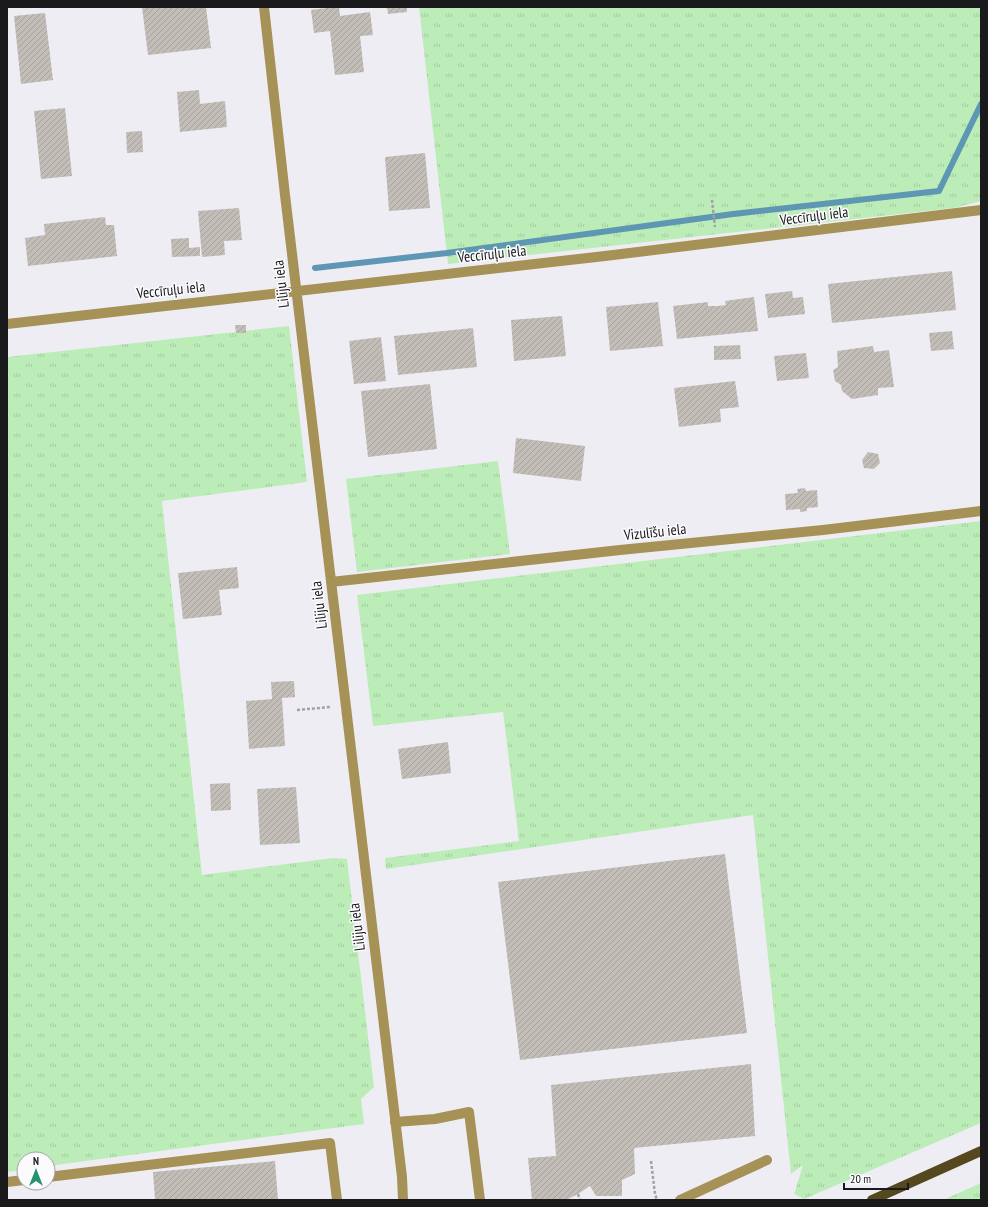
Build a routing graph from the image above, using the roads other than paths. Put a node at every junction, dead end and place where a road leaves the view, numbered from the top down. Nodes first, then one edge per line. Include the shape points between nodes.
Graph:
1 (264, 7) edge
2 (981, 210) edge
3 (297, 291) junction
4 (7, 324) edge
5 (981, 511) edge
6 (331, 582) junction
7 (395, 1122) junction
8 (981, 1151) edge
9 (767, 1160) dead end
10 (56, 1176) edge
11 (337, 1200) edge
12 (403, 1200) edge
13 (480, 1200) edge
14 (680, 1200) edge
15 (872, 1200) edge

1 - 3 street, Liliju iela
2 - 3 street, Veccīruļu iela
3 - 4 street, Veccīruļu iela
3 - 6 street, Liliju iela
5 - 6 street, Vizulīšu iela
6 - 7 street, Liliju iela
7 - 12 street, Liliju iela
7 - 13 street via 435,1119 469,1112
8 - 15 main road
9 - 14 street
10 - 11 street via 330,1142

